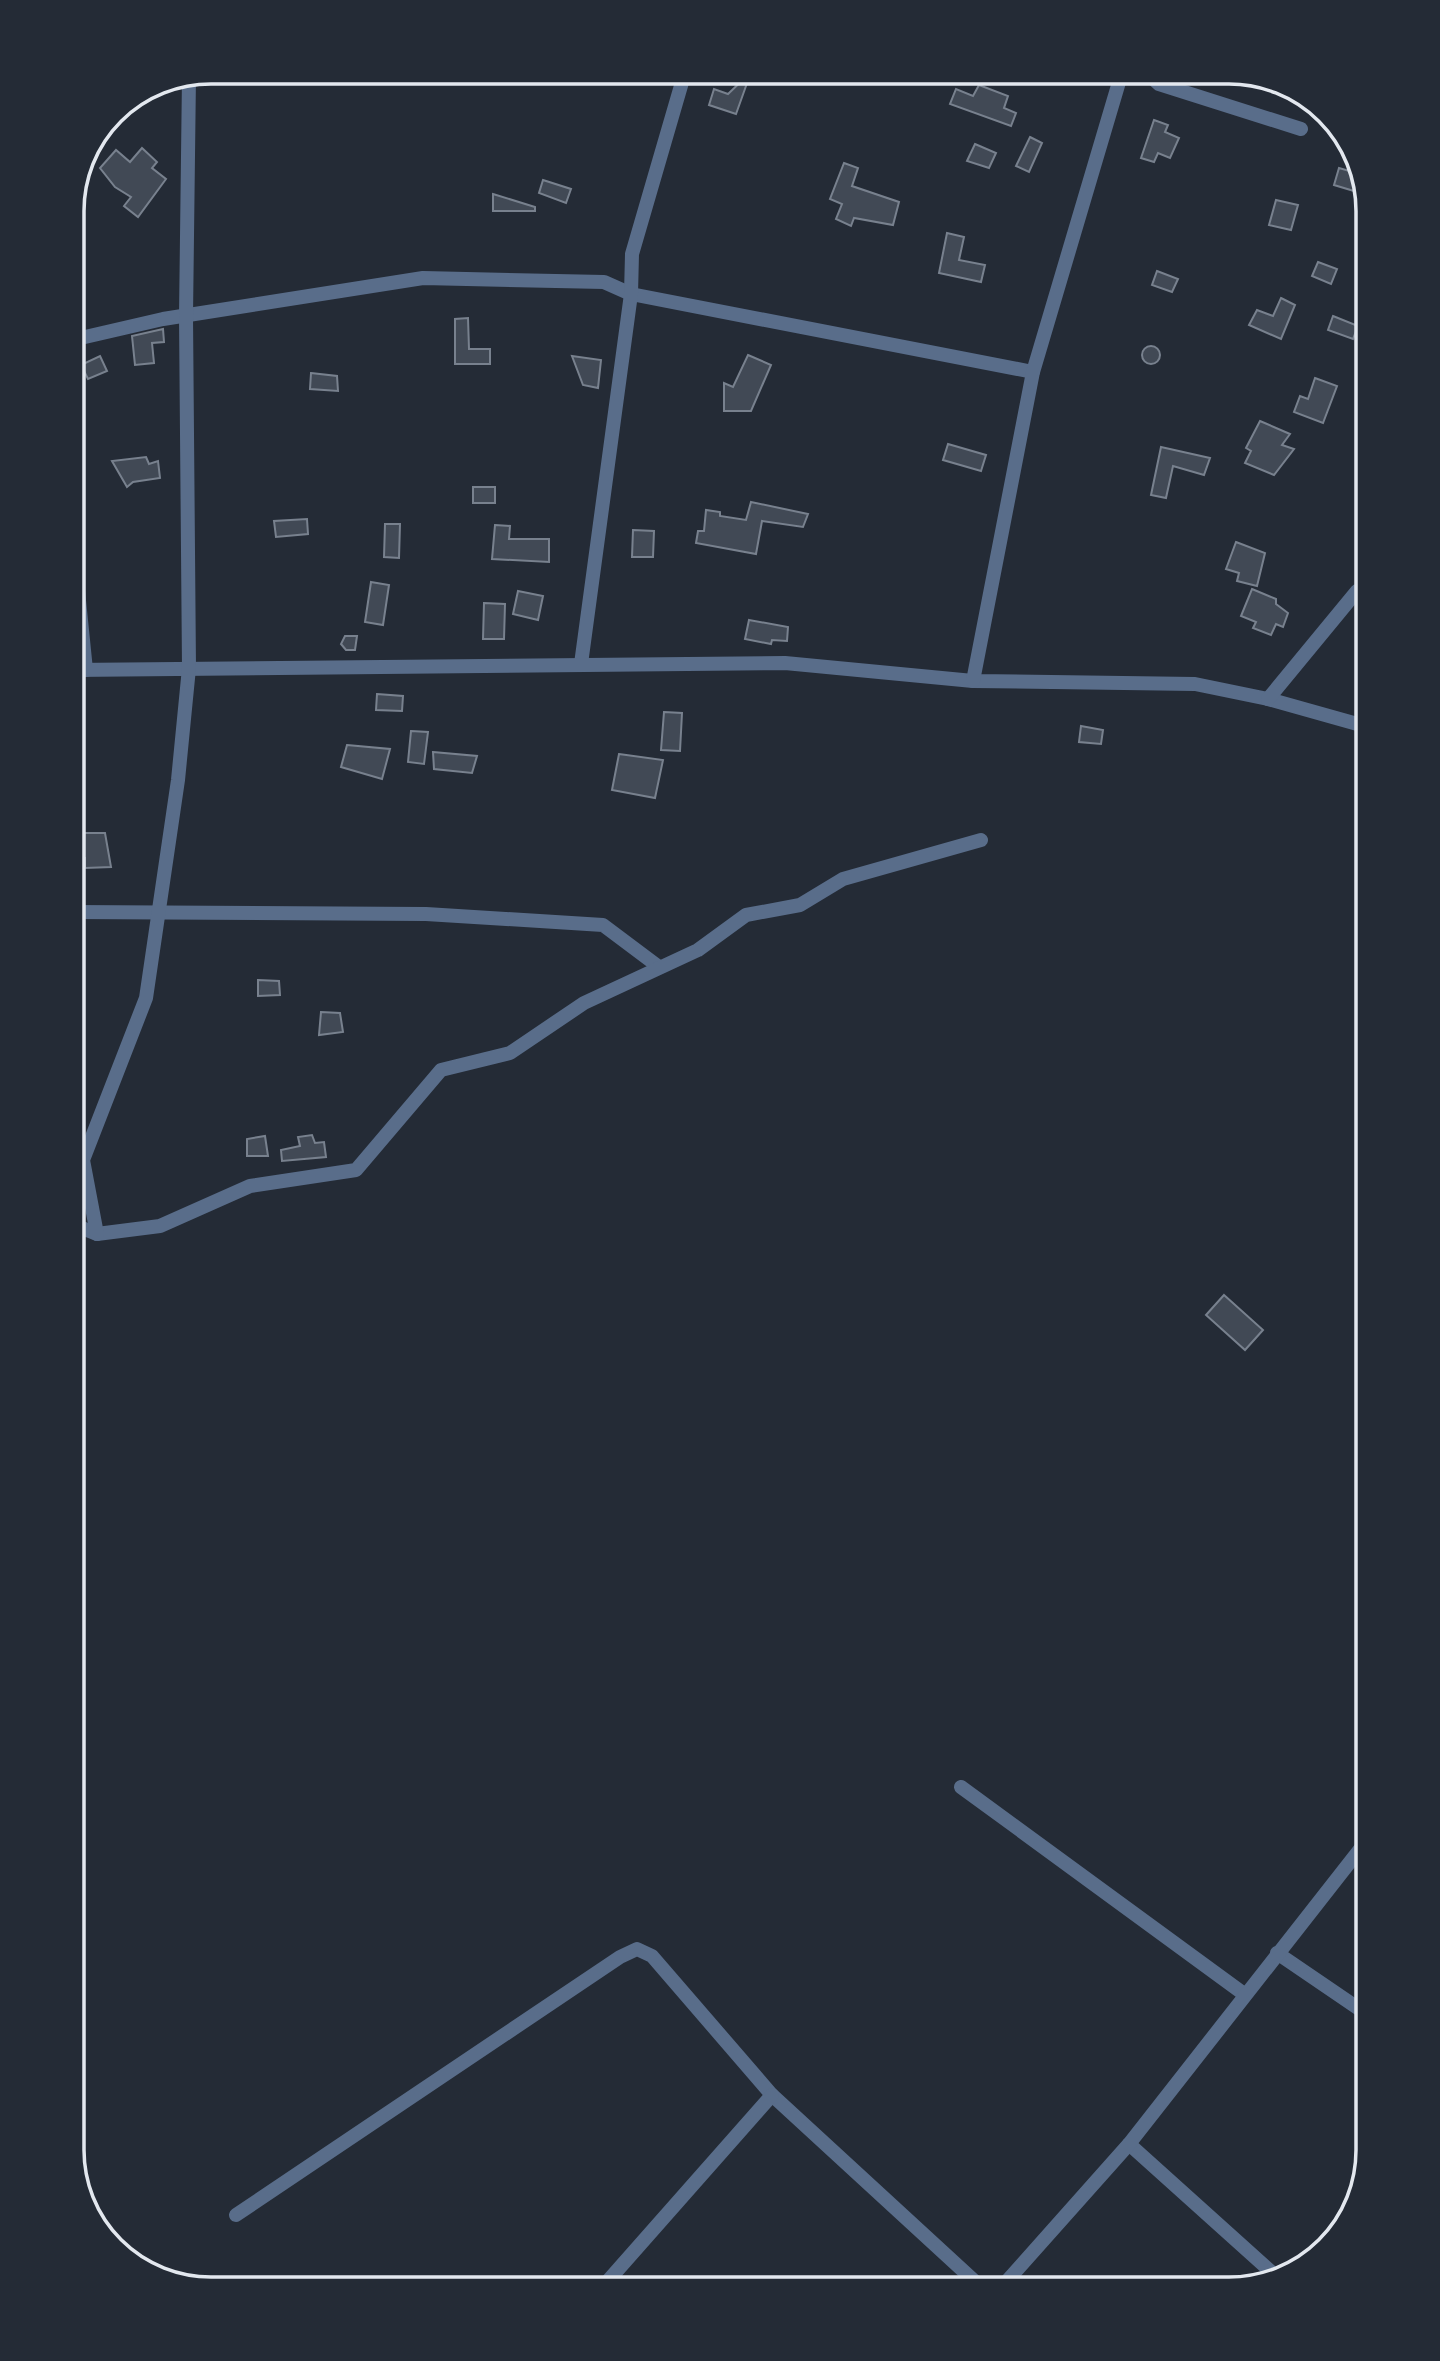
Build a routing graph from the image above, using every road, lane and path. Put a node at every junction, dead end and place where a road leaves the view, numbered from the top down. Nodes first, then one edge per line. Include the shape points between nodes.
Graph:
1 (682, 84) edge
2 (1118, 84) edge
3 (1159, 84) edge
4 (189, 86) edge
5 (1301, 129) dead end
6 (631, 294) junction
7 (186, 316) junction
8 (84, 337) edge
9 (1033, 372) junction
10 (1356, 592) edge
11 (581, 664) junction
12 (188, 668) junction
13 (84, 670) edge
14 (973, 681) junction
15 (1268, 699) junction
16 (1356, 724) edge
17 (981, 840) dead end
18 (84, 912) edge
19 (159, 912) junction
20 (660, 967) junction
21 (84, 1157) edge
22 (84, 1165) edge
23 (84, 1229) edge
24 (97, 1234) junction
25 (961, 1787) dead end
26 (1356, 1854) edge
27 (1277, 1953) junction
28 (1244, 1994) junction
29 (1356, 2007) edge
30 (772, 2095) junction
31 (1129, 2144) junction
32 (236, 2215) dead end
33 (1269, 2270) edge
34 (611, 2277) edge
35 (970, 2277) edge
36 (1011, 2277) edge

1 - 6 street via 632,254
2 - 9 street
3 - 5 street
4 - 7 street
6 - 7 street via 604,282 423,278
6 - 9 street
6 - 11 street
7 - 8 street
7 - 12 street
9 - 14 street
10 - 15 street
11 - 12 street
11 - 14 street via 785,663
12 - 13 street
12 - 19 street
14 - 15 street via 1195,684
15 - 16 street
17 - 20 street via 843,880 800,905 746,915 698,950
18 - 19 street
19 - 20 street via 426,914 603,925
19 - 21 street via 146,998
20 - 24 street via 584,1003 510,1053 441,1070 356,1170 250,1186 160,1226
22 - 24 street
23 - 24 street
25 - 28 street
26 - 27 street
27 - 28 street
27 - 29 street
28 - 31 street
30 - 32 street via 652,1956 637,1949
30 - 34 street
30 - 35 street
31 - 33 street
31 - 36 street

